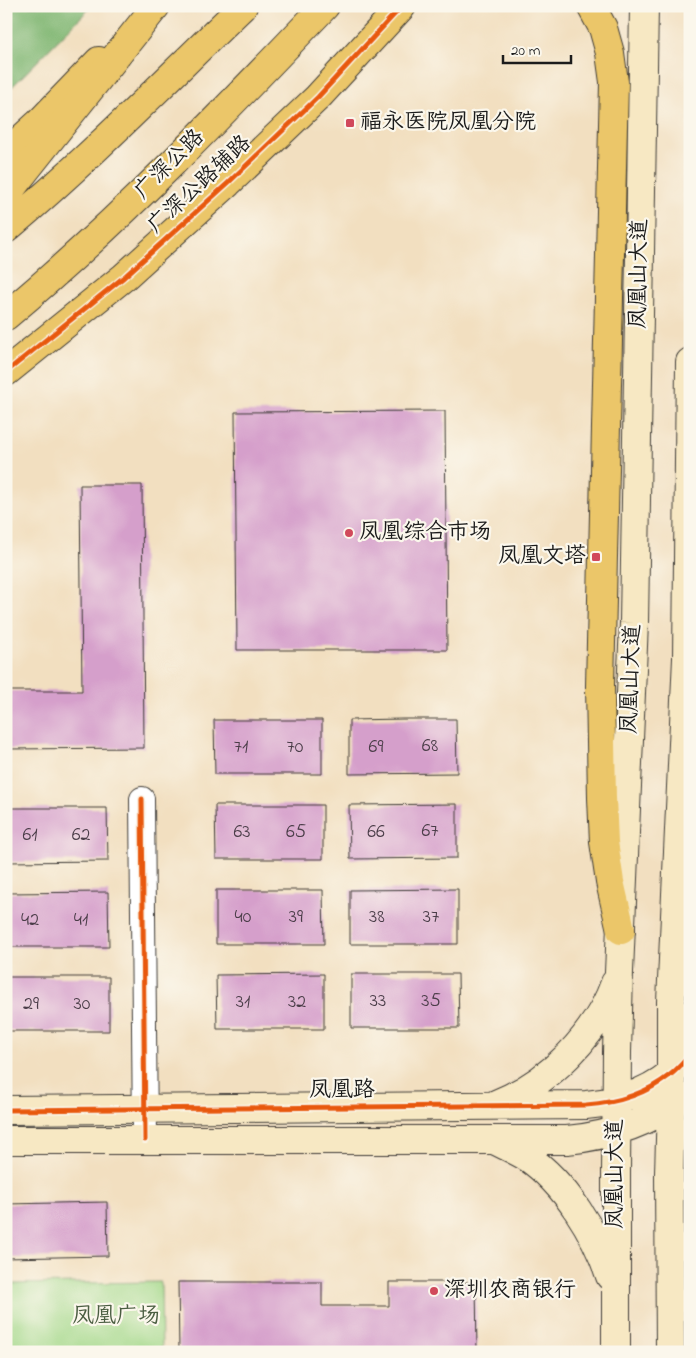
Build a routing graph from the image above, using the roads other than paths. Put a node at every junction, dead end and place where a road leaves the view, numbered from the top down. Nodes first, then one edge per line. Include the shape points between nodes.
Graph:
1 (154, 6) edge
2 (243, 6) edge
3 (326, 6) edge
4 (402, 6) edge
5 (591, 6) edge
6 (644, 6) edge
7 (6, 153) edge
8 (6, 195) edge
9 (6, 229) edge
10 (6, 316) edge
11 (690, 362) edge
12 (6, 372) edge
13 (142, 798) dead end
14 (678, 842) junction
15 (690, 875) edge
16 (621, 930) junction
17 (619, 972) junction
18 (690, 1056) edge
19 (677, 1091) edge
20 (617, 1101) junction
21 (488, 1107) junction
22 (144, 1109) junction
23 (6, 1110) edge
24 (616, 1131) junction
25 (6, 1140) edge
26 (144, 1140) junction
27 (495, 1140) junction
28 (616, 1295) junction
29 (616, 1352) edge
30 (670, 1352) edge

1 - 7 main road
1 - 8 main road
2 - 9 main road via 111,134
3 - 10 main road, 广深公路 via 143,193
4 - 12 main road, 广深公路辅路 via 318,97 221,190 124,277
5 - 16 main road via 603,28 614,82 600,686 604,842
6 - 16 main road, 凤凰山大道 via 634,623
11 - 14 main road via 687,658
13 - 22 street
14 - 15 main road
14 - 19 main road via 671,1002
16 - 17 main road, 凤凰山大道
17 - 20 main road, 凤凰山大道
17 - 21 main road via 605,1007 571,1052 530,1086
18 - 19 main road
19 - 20 main road, 凤凰路 via 654,1086
19 - 24 main road via 644,1121
19 - 30 main road via 669,1173
20 - 21 main road, 凤凰路 via 586,1105
20 - 24 main road, 凤凰山大道
21 - 22 main road, 凤凰路
22 - 23 main road, 凤凰路
22 - 26 street
24 - 27 main road via 567,1140
24 - 28 main road, 凤凰山大道
25 - 26 main road
26 - 27 main road
27 - 28 main road via 527,1158 568,1197 598,1245
28 - 29 main road, 凤凰山大道

